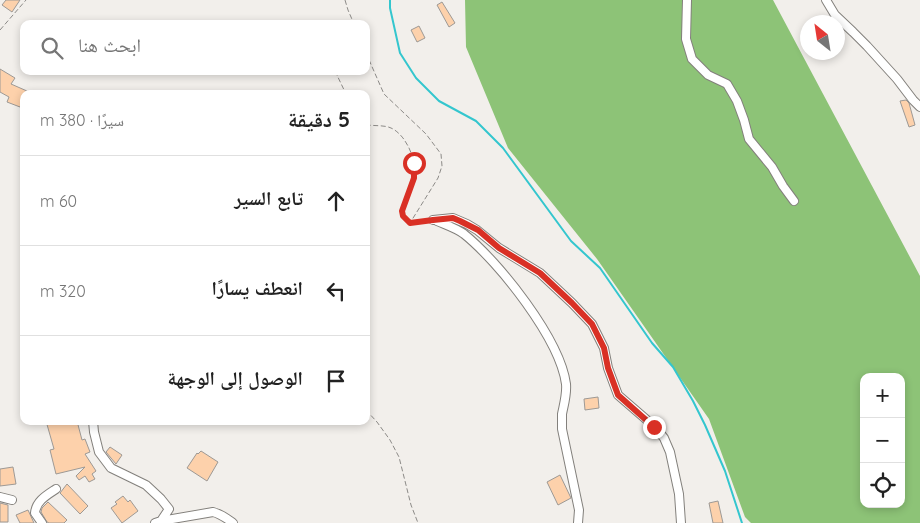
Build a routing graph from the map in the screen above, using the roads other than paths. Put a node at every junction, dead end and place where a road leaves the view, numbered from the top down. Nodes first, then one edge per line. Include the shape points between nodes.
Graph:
1 (687, 0) edge
2 (826, 0) edge
3 (920, 107) edge
4 (794, 201) dead end
5 (93, 425) edge
6 (56, 489) dead end
7 (0, 496) edge
8 (12, 500) dead end
9 (227, 520) edge
10 (158, 522) edge
11 (42, 523) edge
12 (233, 523) edge
13 (578, 523) edge
14 (681, 523) edge

1 - 4 street via 686,39 692,59 708,75 727,84 737,101 749,139
2 - 3 street via 835,16 867,46
5 - 10 street via 99,452 111,468 146,485 169,509
6 - 11 street via 35,508
7 - 8 street
9 - 10 street via 213,512
9 - 12 street
13 - 14 street via 579,510 562,429 566,383 555,351 525,300 483,252 464,233 433,220 453,218 478,230 499,248 540,273 592,324 604,348 618,395 664,438 679,494

